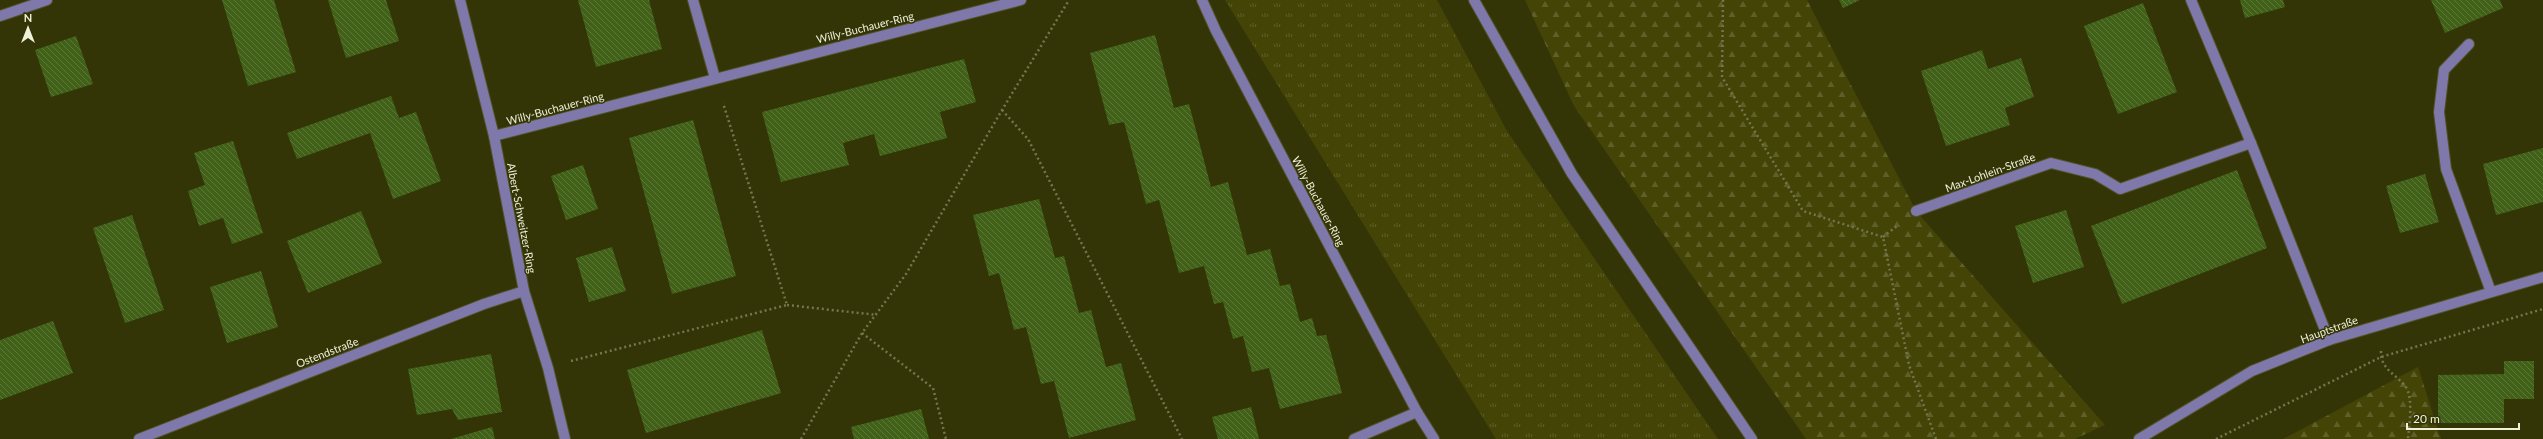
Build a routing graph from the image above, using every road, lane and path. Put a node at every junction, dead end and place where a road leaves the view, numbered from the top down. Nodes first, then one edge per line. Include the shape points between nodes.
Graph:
1 (47, 0) edge
2 (460, 0) edge
3 (693, 0) edge
4 (1021, 0) edge
5 (1070, 0) edge
6 (1202, 0) edge
7 (1474, 0) edge
8 (1723, 0) edge
9 (2191, 0) edge
10 (0, 16) edge
11 (2469, 44) dead end
12 (715, 78) junction
13 (1002, 110) junction
14 (494, 136) junction
15 (2251, 143) junction
16 (1916, 211) dead end
17 (2543, 277) edge
18 (524, 291) junction
19 (2491, 292) junction
20 (787, 305) junction
21 (2543, 309) edge
22 (877, 315) junction
23 (2383, 323) junction
24 (862, 333) junction
25 (2329, 340) junction
26 (2381, 357) junction
27 (548, 368) junction
28 (1418, 412) junction
29 (139, 439) edge
30 (565, 439) edge
31 (801, 439) edge
32 (946, 439) edge
33 (1182, 439) edge
34 (1354, 439) edge
35 (1434, 439) edge
36 (1752, 439) edge
37 (1936, 439) edge
38 (2139, 439) edge
39 (2216, 439) edge
40 (2408, 439) edge

1 - 10 street
2 - 14 street, Albert-Schweitzer-Ring
3 - 12 street
4 - 12 street, Willy-Buchauer-Ring
5 - 13 path
6 - 28 street, Willy-Buchauer-Ring
7 - 36 street via 1572,174
8 - 37 path via 1722,77 1803,211 1883,237 1909,365
9 - 15 street
11 - 19 street via 2444,70 2440,112 2446,169
12 - 14 street, Willy-Buchauer-Ring
12 - 20 path
13 - 22 path via 906,274
13 - 33 path via 1028,139
14 - 18 street, Albert-Schweitzer-Ring
15 - 16 street, Max-Lohlein-Straße via 2120,189 2095,174 2051,162
15 - 25 street
17 - 19 street, Hauptstraße
18 - 27 street, Albert-Schweitzer-Ring
18 - 29 street, Ostendstraße via 484,304
19 - 23 street, Hauptstraße
20 - 22 path
20 - 27 path
21 - 26 path
22 - 24 path
23 - 25 street, Hauptstraße
23 - 26 path
24 - 31 path
24 - 32 path via 933,388
25 - 38 street, Hauptstraße via 2252,371
26 - 39 path
26 - 40 path via 2387,370 2406,387 2410,410
27 - 30 street, Albert-Schweitzer-Ring
28 - 34 street
28 - 35 street, Willy-Buchauer-Ring

